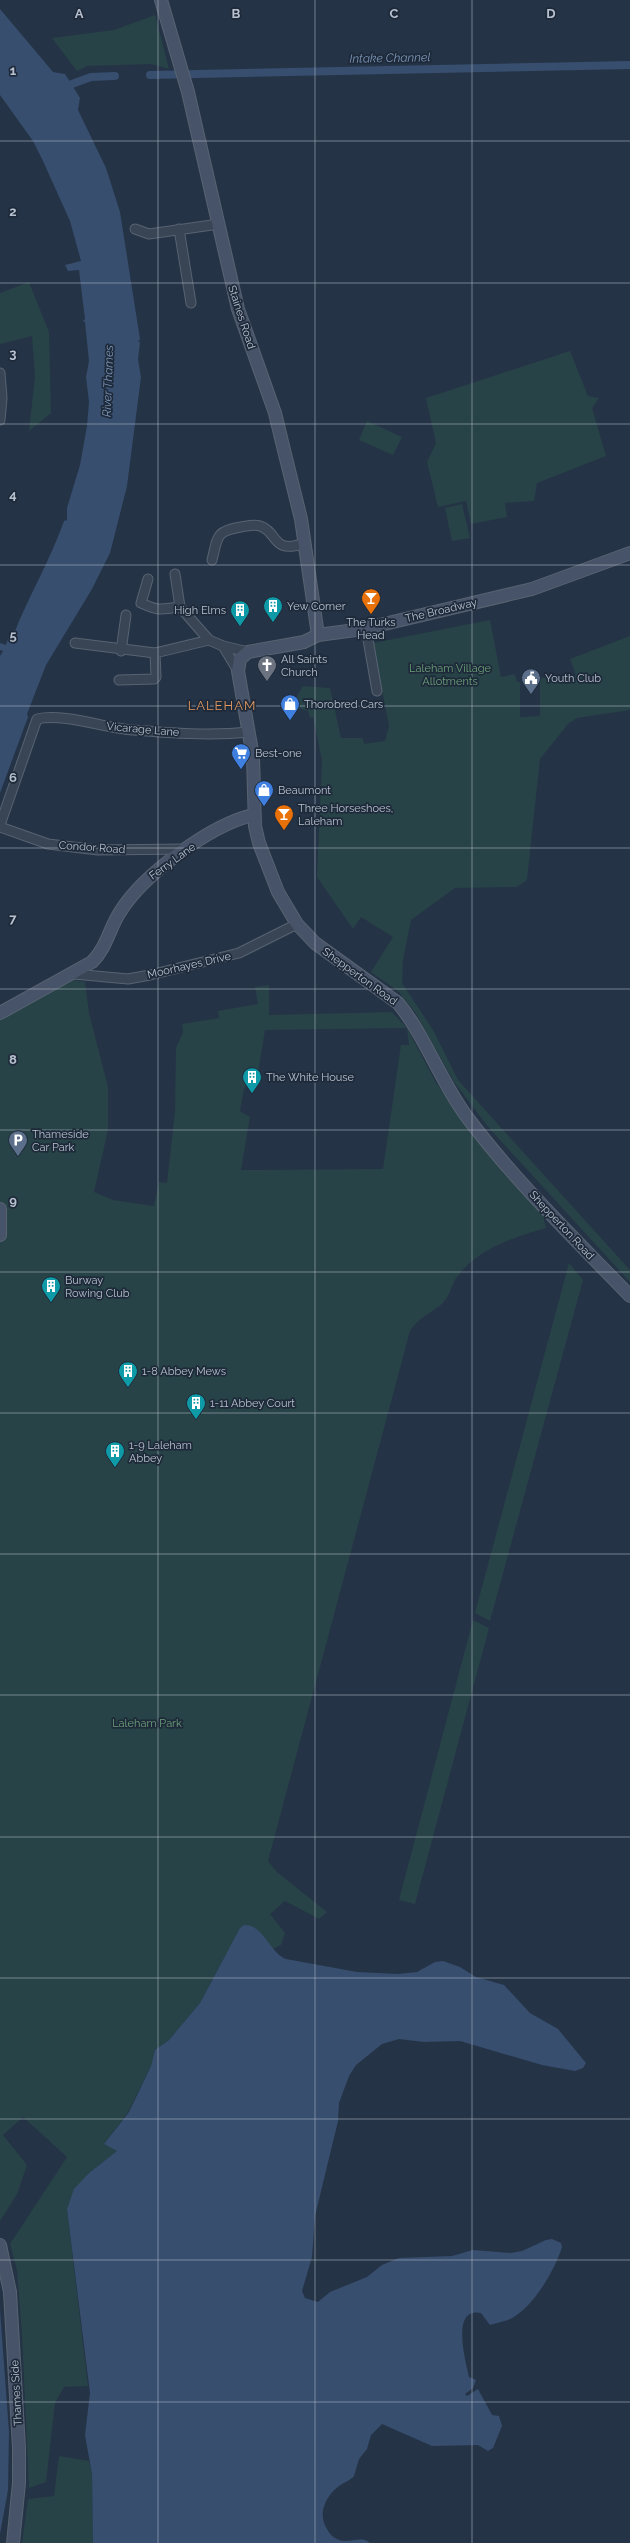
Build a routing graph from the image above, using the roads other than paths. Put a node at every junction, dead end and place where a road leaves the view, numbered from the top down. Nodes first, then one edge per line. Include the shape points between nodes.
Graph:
1 (161, 0) edge
2 (219, 224) junction
3 (135, 229) dead end
4 (179, 229) junction
5 (191, 303) dead end
6 (0, 373) edge
7 (0, 420) edge
8 (305, 543) junction
9 (630, 553) edge
10 (212, 560) dead end
11 (175, 574) dead end
12 (148, 579) dead end
13 (180, 607) junction
14 (126, 615) dead end
15 (366, 628) junction
16 (318, 635) junction
17 (209, 640) junction
18 (75, 643) dead end
19 (222, 646) junction
20 (122, 651) junction
21 (248, 652) junction
22 (155, 653) junction
23 (238, 671) junction
24 (119, 680) dead end
25 (377, 691) dead end
26 (249, 732) junction
27 (253, 815) junction
28 (0, 826) edge
29 (186, 849) junction
30 (297, 924) junction
31 (74, 974) junction
32 (0, 1013) edge
33 (0, 1209) edge
34 (0, 1235) edge
35 (630, 1296) edge
36 (0, 2245) edge
37 (13, 2543) edge

1 - 2 main road, Staines Road via 180,61
2 - 4 street
2 - 8 main road, Staines Road via 238,309 276,420
3 - 4 street via 149,234
4 - 5 street
6 - 7 street
8 - 10 street via 295,546 282,545 275,542 266,530 259,526 225,529 220,534
8 - 16 main road, Staines Road
9 - 15 main road, The Broadway via 532,589
11 - 13 street
12 - 13 street via 140,603 168,611
13 - 17 street
14 - 20 street
15 - 16 main road, The Broadway
15 - 25 street via 369,674
16 - 21 main road, The Broadway via 304,642
17 - 19 street, The Broadway
17 - 22 street
18 - 20 street
19 - 21 street, The Broadway
19 - 23 street, Shepperton Road
20 - 22 street
21 - 23 main road via 240,659
22 - 24 street via 154,679
23 - 26 main road, Shepperton Road
26 - 27 main road, Shepperton Road via 253,756
26 - 28 street, Vicarage Lane via 224,734 133,730 65,720 37,719
27 - 29 main road, Ferry Lane via 218,829
27 - 30 main road, Shepperton Road via 259,843 273,880
28 - 29 street, Condor Road via 53,845 98,850
29 - 31 main road, Ferry Lane via 138,888 120,912 103,951
30 - 31 street, Moorhayes Drive via 239,953 150,975 128,979
30 - 35 main road, Shepperton Road via 328,954 398,1003 408,1015 446,1086 466,1116 545,1208
31 - 32 main road, Ferry Lane
33 - 34 main road
36 - 37 main road, Thames Side via 10,2292 19,2448 19,2483

